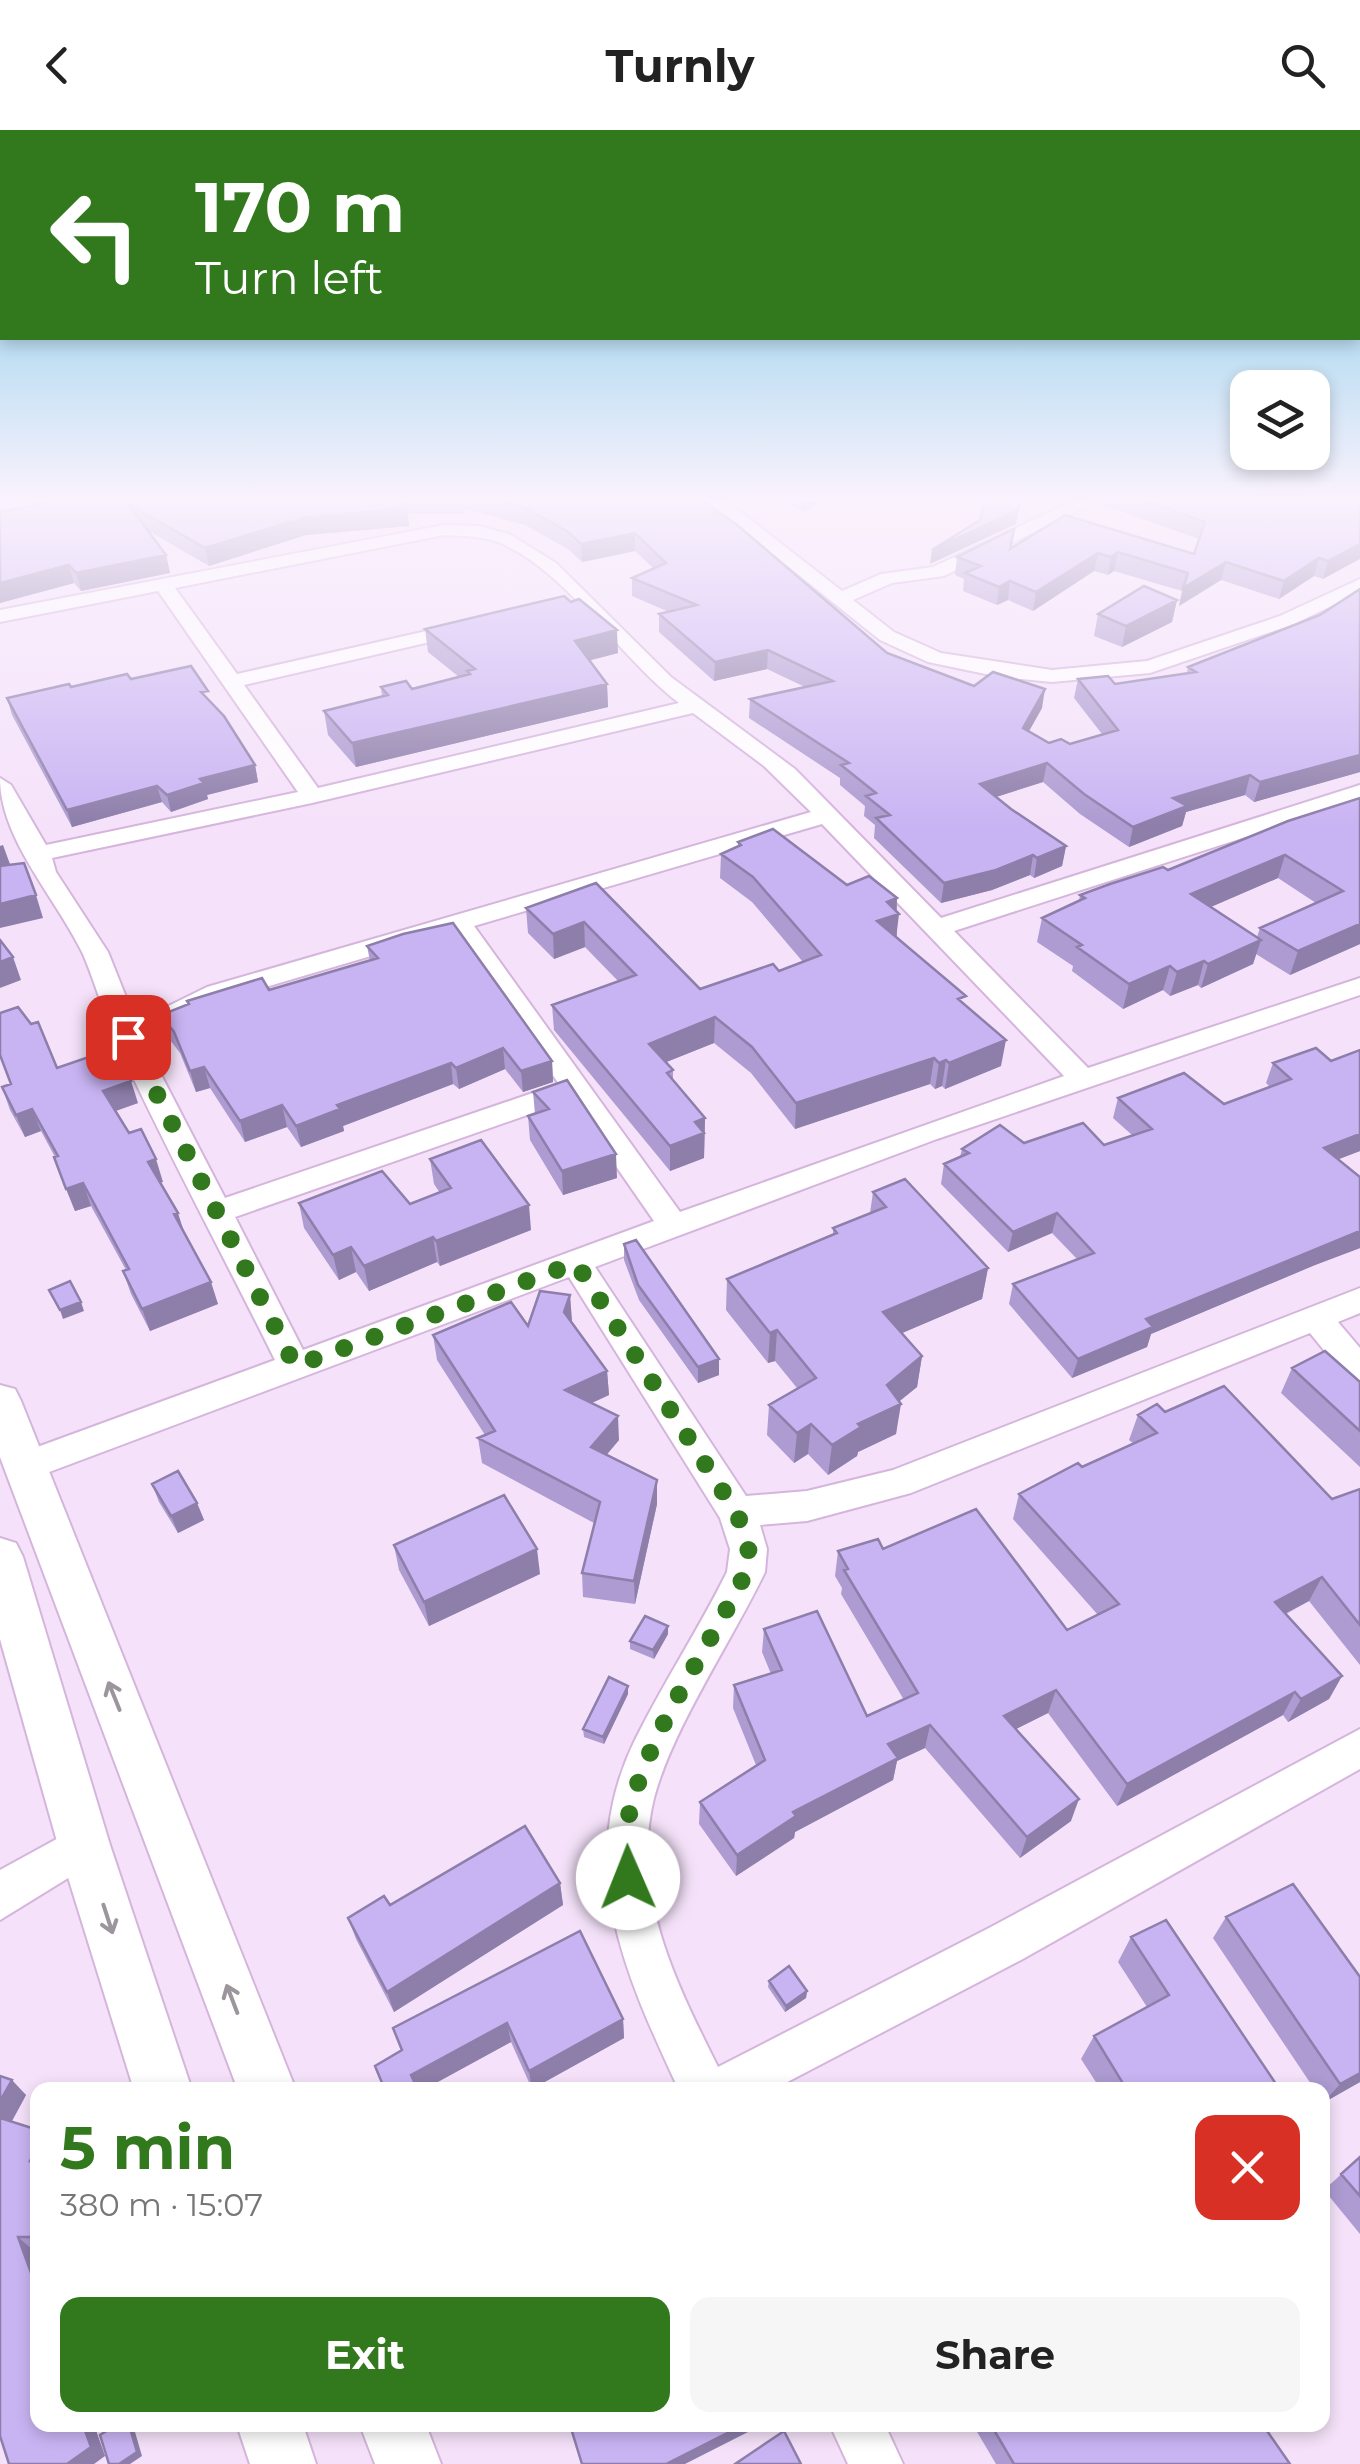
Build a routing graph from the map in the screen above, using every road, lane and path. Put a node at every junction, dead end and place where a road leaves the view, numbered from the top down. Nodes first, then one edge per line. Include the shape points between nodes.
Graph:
1 (41, 608) edge
2 (179, 608) edge
3 (579, 608) edge
4 (851, 608) edge
5 (1312, 608) edge
6 (0, 616) edge
7 (490, 622) edge
8 (229, 682) junction
9 (699, 705) junction
10 (0, 785) edge
11 (1360, 792) edge
12 (312, 796) junction
13 (827, 815) junction
14 (42, 863) junction
15 (15, 878) edge
16 (458, 922) junction
17 (936, 928) junction
18 (1360, 986) edge
19 (128, 1037) junction
20 (1081, 1077) junction
21 (576, 1088) junction
22 (217, 1212) junction
23 (675, 1227) junction
24 (576, 1263) junction
25 (1360, 1300) edge
26 (1316, 1318) junction
27 (295, 1366) junction
28 (1360, 1371) edge
29 (0, 1401) edge
30 (23, 1467) junction
31 (736, 1512) junction
32 (0, 1557) edge
33 (1360, 1748) edge
34 (84, 1844) junction
35 (0, 1898) edge
36 (160, 2082) edge
37 (264, 2082) edge
38 (700, 2082) edge
39 (738, 2082) edge
40 (272, 2432) edge
41 (396, 2432) edge
42 (860, 2432) edge
43 (283, 2464) edge
44 (408, 2464) edge
45 (876, 2464) edge

1 - 6 street
2 - 8 street
3 - 9 street
4 - 5 street via 887,636 935,658 1000,672 1076,676 1150,667
7 - 8 street
8 - 12 street
9 - 12 street
9 - 13 street via 787,774
10 - 14 street
11 - 17 street
12 - 14 street
13 - 16 street
13 - 17 street
14 - 15 street
14 - 19 street via 96,952
16 - 19 street via 216,993
16 - 21 street
17 - 20 street
18 - 20 street
19 - 22 street
20 - 23 street
21 - 22 street
21 - 23 street
22 - 27 street
23 - 24 street
24 - 27 street
24 - 31 street
25 - 26 street
26 - 28 street
26 - 31 street via 898,1484 807,1506
27 - 30 street
29 - 30 main road
37 -> 30 main road
31 - 38 street via 748,1541 746,1572 648,1758 625,1842 632,1915 656,1991
32 - 34 main road
33 - 39 street
34 - 35 street
34 -> 36 main road
40 - 43 main road
41 - 44 main road
42 - 45 street

